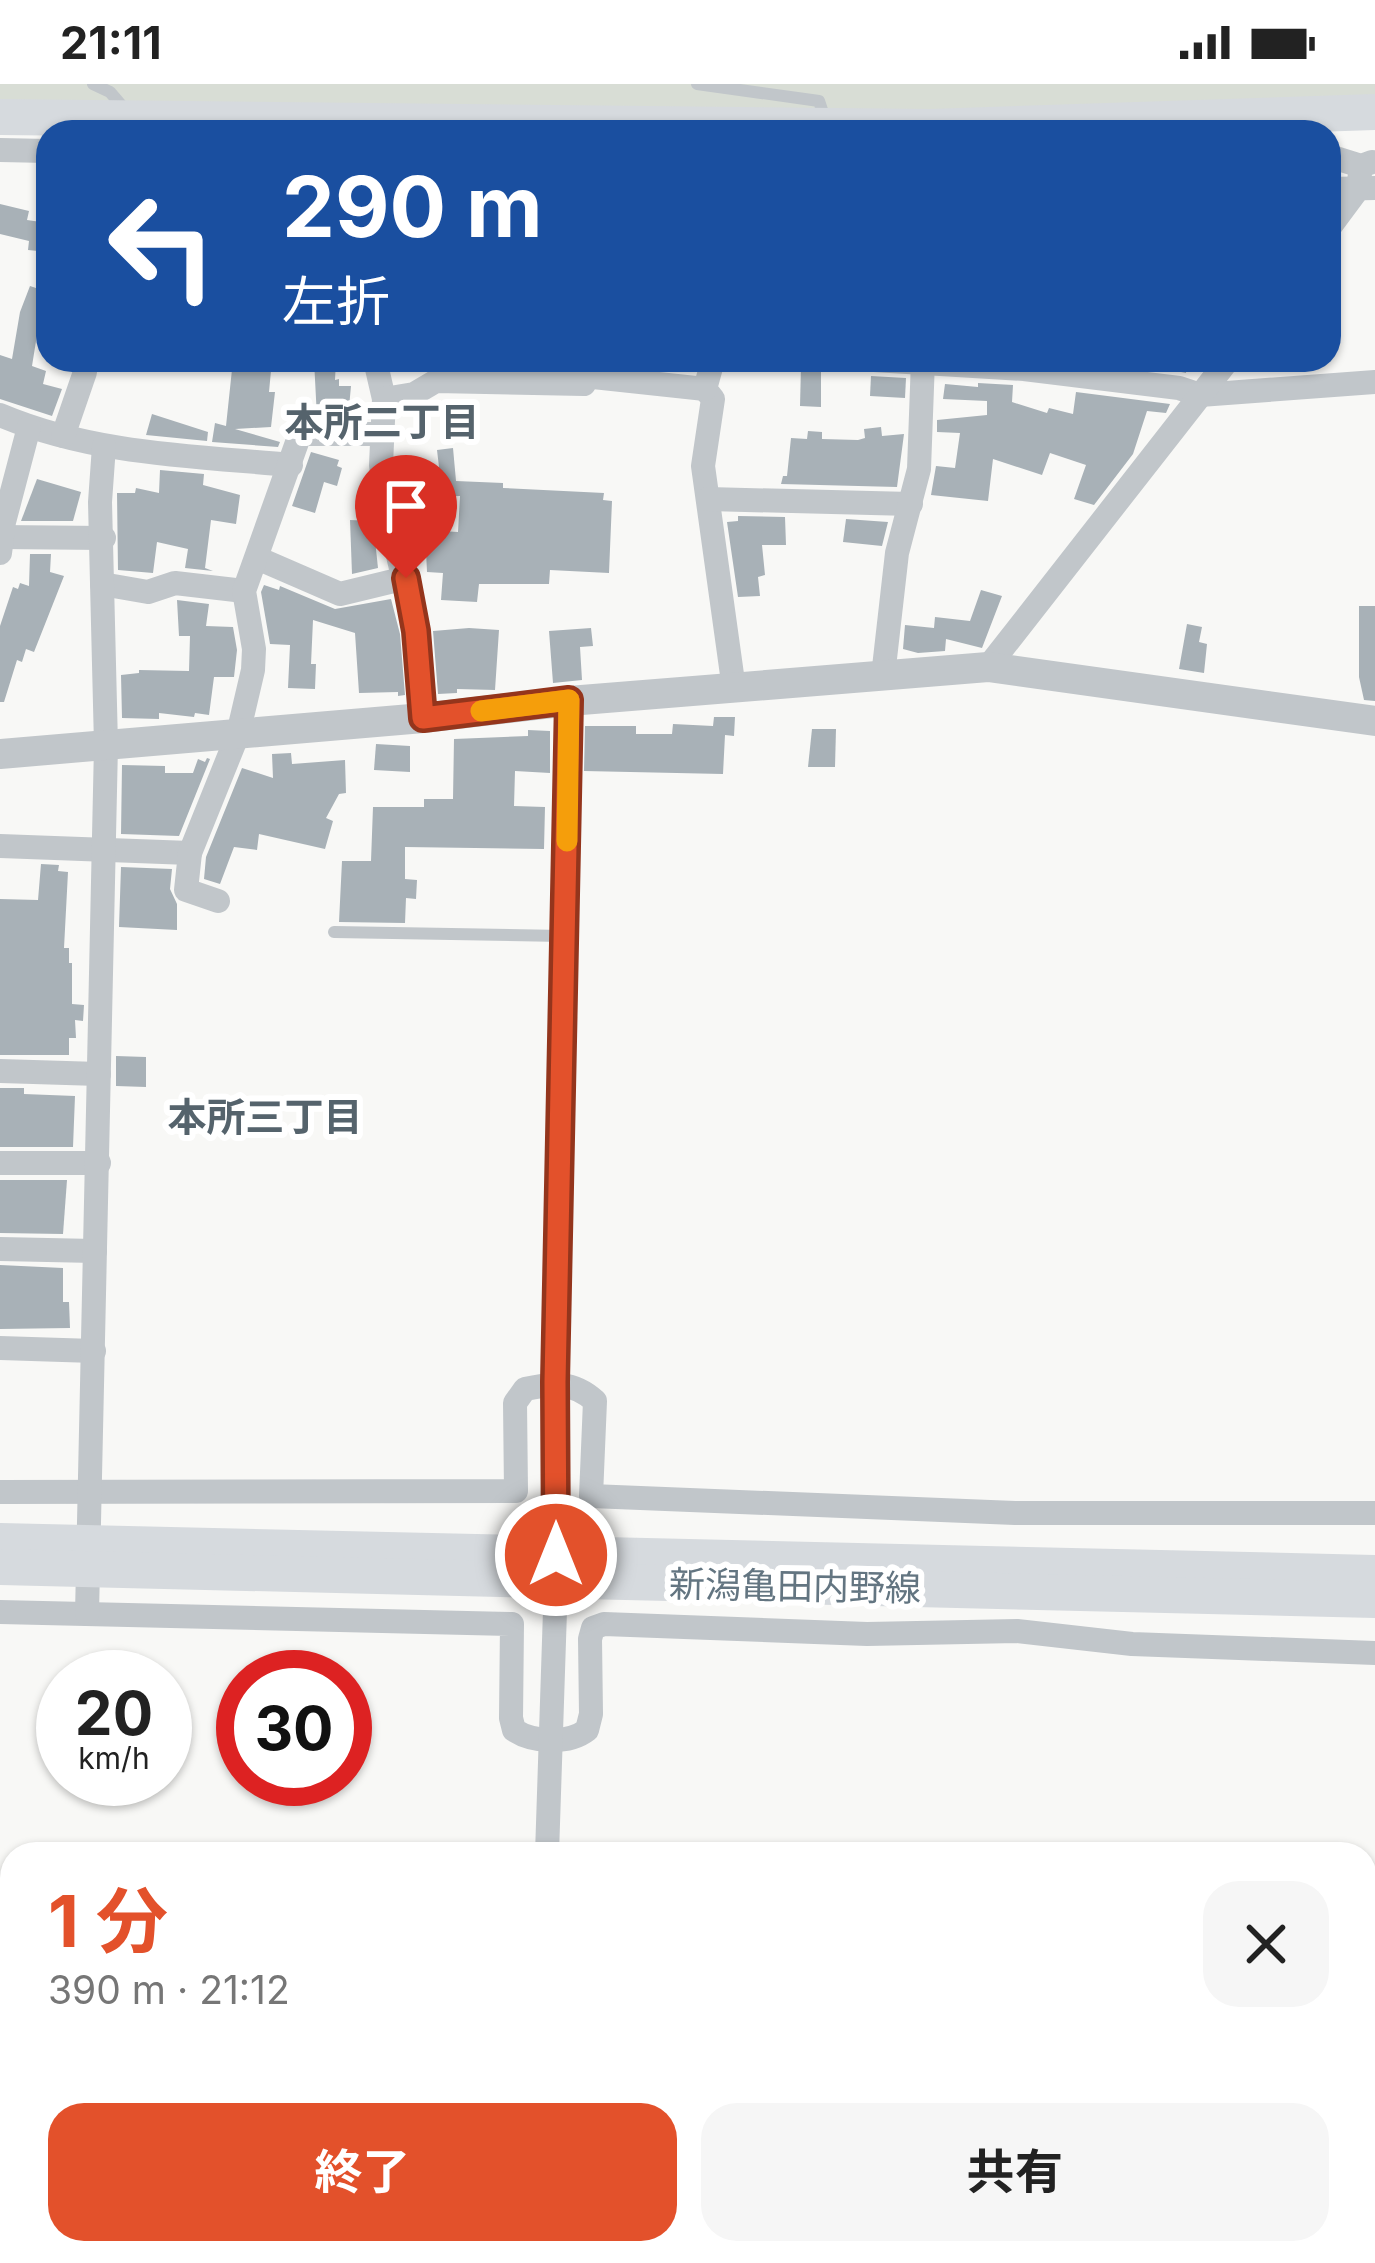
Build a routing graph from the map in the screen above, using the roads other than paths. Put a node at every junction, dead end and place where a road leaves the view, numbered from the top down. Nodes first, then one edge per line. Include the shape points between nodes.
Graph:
1 (93, 84) edge
2 (697, 84) edge
3 (1375, 112) edge
4 (0, 117) edge
5 (132, 118) junction
6 (306, 120) edge
7 (825, 120) edge
8 (1253, 120) edge
9 (0, 150) edge
10 (36, 151) edge
11 (1367, 176) edge
12 (1341, 212) edge
13 (85, 372) edge
14 (378, 372) edge
15 (584, 372) edge
16 (608, 372) edge
17 (709, 372) edge
18 (923, 372) edge
19 (1048, 372) edge
20 (1218, 372) edge
21 (1375, 382) edge
22 (705, 388) junction
23 (1200, 395) junction
24 (385, 399) junction
25 (0, 415) edge
26 (29, 427) junction
27 (383, 434) junction
28 (63, 436) junction
29 (104, 446) junction
30 (291, 464) junction
31 (708, 499) junction
32 (911, 504) junction
33 (104, 538) junction
34 (1, 543) edge
35 (257, 558) junction
36 (406, 578) junction
37 (102, 584) junction
38 (244, 591) junction
39 (988, 668) junction
40 (883, 676) junction
41 (734, 689) junction
42 (569, 700) junction
43 (423, 718) junction
44 (1375, 721) edge
45 (238, 734) junction
46 (106, 745) junction
47 (0, 754) edge
48 (0, 846) edge
49 (104, 851) junction
50 (190, 853) junction
51 (218, 901) dead end
52 (334, 932) dead end
53 (565, 936) junction
54 (0, 1071) edge
55 (99, 1073) junction
56 (0, 1162) edge
57 (98, 1163) junction
58 (0, 1249) edge
59 (95, 1251) junction
60 (0, 1348) edge
61 (94, 1351) junction
62 (555, 1382) junction
63 (92, 1491) junction
64 (0, 1492) edge
65 (1375, 1513) edge
66 (0, 1541) edge
67 (88, 1556) junction
68 (0, 1567) edge
69 (556, 1568) junction
70 (1375, 1573) edge
71 (1375, 1600) edge
72 (0, 1612) edge
73 (87, 1614) junction
74 (1375, 1653) edge
75 (549, 1737) junction
76 (547, 1842) edge

1 - 5 lane
2 - 7 lane via 819,100
3 - 8 main road
4 - 5 main road
5 - 6 main road
9 - 10 street
11 - 12 street
13 - 28 street
14 - 24 street
15 - 24 street via 584,384 436,381
16 - 22 street
17 - 22 street
18 - 32 street
19 - 23 street
20 - 23 street
21 - 23 street
22 - 31 street via 713,399 703,466
23 - 39 street
24 - 27 street
25 - 26 street
26 - 28 street
26 - 34 street
27 - 30 street via 300,434
27 - 36 street via 388,514
28 - 29 street
29 - 30 street
29 - 33 street
30 - 35 street
31 - 32 street
31 - 41 street
32 - 40 street
33 - 34 street
33 - 37 street
35 - 36 street via 340,594
35 - 38 street
36 - 43 street
37 - 38 street
37 - 46 street
38 - 45 street via 254,649
39 - 40 street
39 - 44 street
40 - 41 street
41 - 42 street
42 - 43 street
42 - 53 street
43 - 45 street
45 - 46 street
45 - 50 street
46 - 47 street
46 - 49 street
48 - 49 street
49 - 50 street
49 - 55 street
50 - 51 street via 186,890
52 - 53 lane
53 - 62 street
54 - 55 street
55 - 57 street
56 - 57 street
57 - 59 street
58 - 59 street
59 - 61 street
60 - 61 street
61 - 63 street
62 - 63 street via 525,1389 515,1403 516,1491
62 - 65 street via 595,1401 591,1496 1015,1513
62 - 69 street
63 - 64 street
63 - 67 street
66 - 67 main road, 新潟亀田内野線
67 - 68 main road, 新潟亀田内野線
67 - 69 main road, 新潟亀田内野線
67 - 73 street
69 - 70 main road, 新潟亀田内野線
69 - 71 main road, 新潟亀田内野線
69 - 75 street
72 - 73 street
73 - 75 street via 512,1624 514,1730
74 - 75 street via 1132,1644 1017,1630 867,1634 604,1624 590,1639 587,1730 576,1739
75 - 76 street

